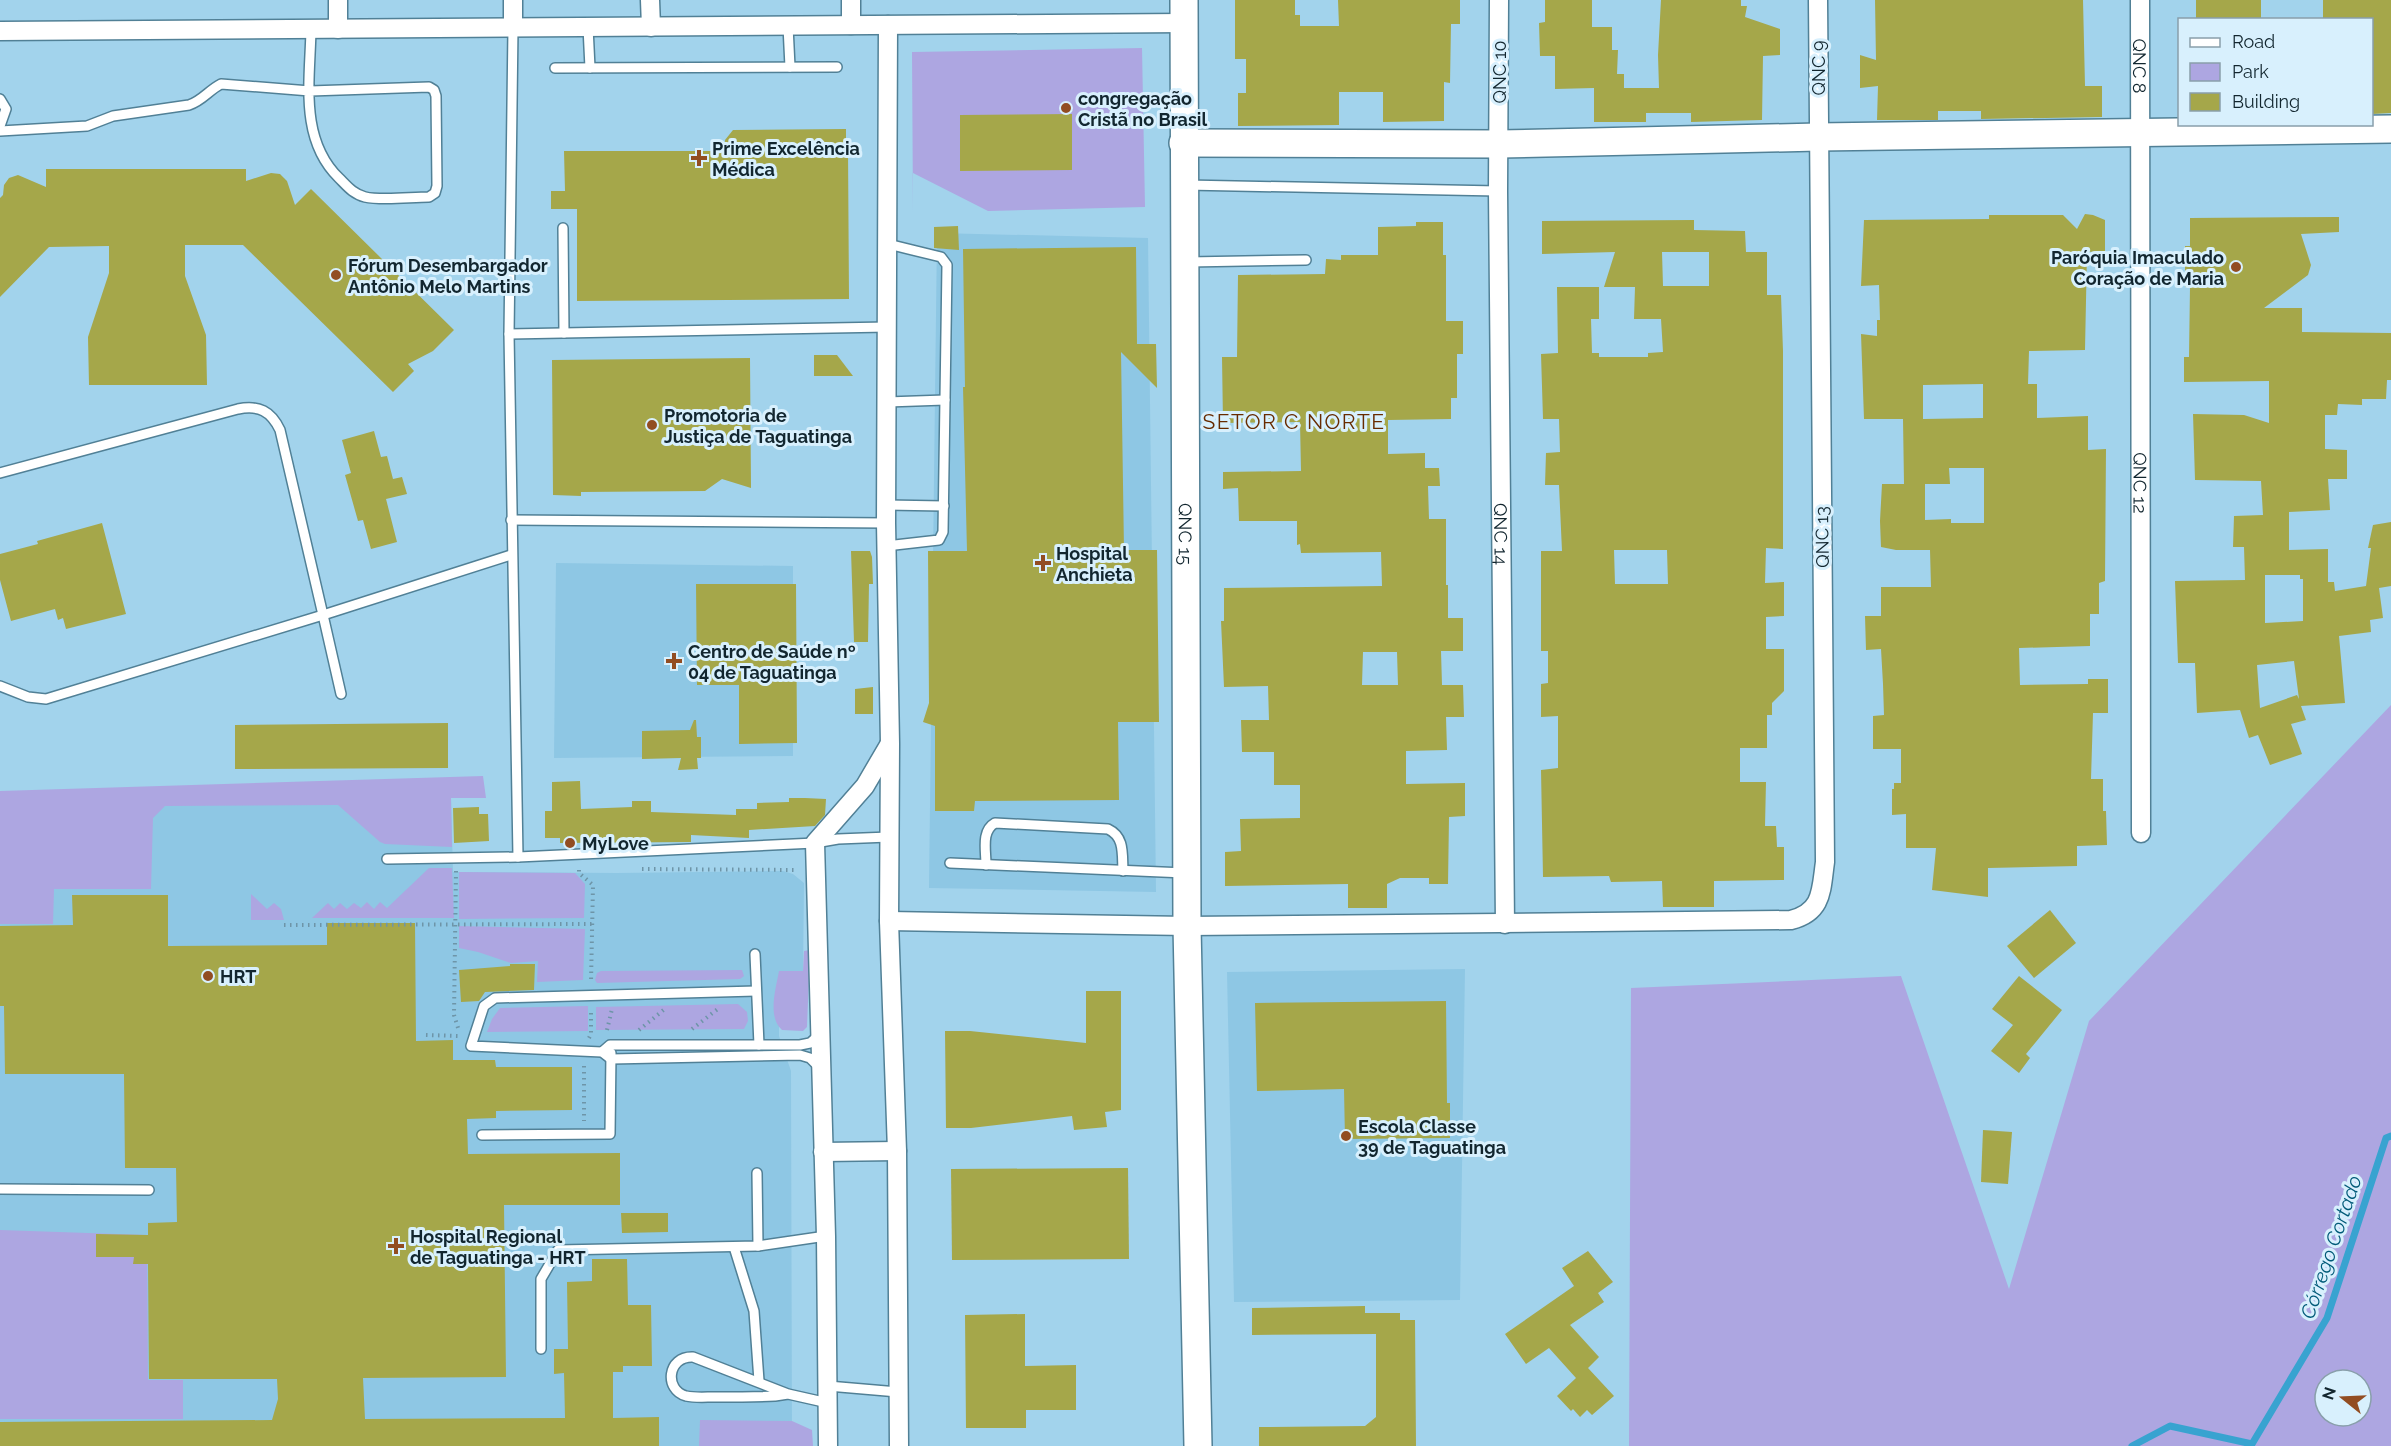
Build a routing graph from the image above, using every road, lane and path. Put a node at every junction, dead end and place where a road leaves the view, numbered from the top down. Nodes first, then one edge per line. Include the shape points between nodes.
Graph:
1 (338, 0) edge
2 (513, 0) edge
3 (650, 0) edge
4 (851, 0) edge
5 (1499, 0) edge
6 (1818, 0) edge
7 (2140, 0) edge
8 (1184, 12) edge
9 (851, 25) junction
10 (888, 25) junction
11 (788, 26) junction
12 (588, 27) junction
13 (651, 27) junction
14 (513, 28) junction
15 (311, 29) junction
16 (338, 29) junction
17 (0, 31) edge
18 (790, 67) junction
19 (837, 67) dead end
20 (555, 68) dead end
21 (590, 69) junction
22 (310, 91) junction
23 (0, 99) edge
24 (0, 126) edge
25 (2391, 129) edge
26 (0, 131) edge
27 (2140, 132) junction
28 (1818, 137) junction
29 (1184, 142) junction
30 (1500, 144) junction
31 (1184, 185) junction
32 (1498, 191) junction
33 (563, 228) dead end
34 (888, 244) junction
35 (1306, 260) dead end
36 (1184, 262) junction
37 (888, 327) junction
38 (564, 333) junction
39 (509, 334) junction
40 (945, 400) junction
41 (887, 402) junction
42 (0, 473) edge
43 (944, 506) junction
44 (886, 514) junction
45 (511, 520) junction
46 (886, 546) junction
47 (511, 555) junction
48 (323, 615) junction
49 (0, 686) edge
50 (341, 694) dead end
51 (890, 744) junction
52 (2141, 833) dead end
53 (889, 837) junction
54 (814, 843) junction
55 (518, 856) junction
56 (387, 859) dead end
57 (950, 864) dead end
58 (986, 865) junction
59 (568, 869) dead end
60 (579, 869) junction
61 (590, 869) dead end
62 (638, 869) dead end
63 (467, 870) dead end
64 (801, 871) dead end
65 (1123, 871) junction
66 (1187, 873) junction
67 (889, 921) junction
68 (456, 923) junction
69 (592, 924) junction
70 (1505, 924) junction
71 (284, 925) dead end
72 (1187, 926) junction
73 (755, 954) dead end
74 (591, 985) dead end
75 (756, 991) junction
76 (727, 1002) dead end
77 (661, 1003) dead end
78 (591, 1005) dead end
79 (602, 1005) dead end
80 (695, 1033) dead end
81 (580, 1034) dead end
82 (591, 1034) junction
83 (598, 1034) dead end
84 (615, 1034) dead end
85 (644, 1034) dead end
86 (820, 1034) junction
87 (460, 1036) dead end
88 (610, 1045) junction
89 (759, 1045) junction
90 (585, 1051) junction
91 (602, 1052) junction
92 (611, 1059) junction
93 (821, 1071) junction
94 (585, 1134) junction
95 (482, 1135) dead end
96 (897, 1151) junction
97 (823, 1152) junction
98 (757, 1173) dead end
99 (0, 1189) edge
100 (149, 1190) dead end
101 (825, 1236) junction
102 (758, 1246) junction
103 (734, 1247) junction
104 (541, 1349) dead end
105 (759, 1381) junction
106 (898, 1392) junction
107 (788, 1394) junction
108 (828, 1395) junction
109 (828, 1446) edge
110 (899, 1446) edge
111 (1198, 1446) edge

1 - 16 street
2 - 14 street
3 - 13 street
4 - 9 street
5 - 30 street, QNC 10
6 - 28 street, QNC 9
7 - 27 street, QNC 8
8 - 10 street
8 - 29 street, QNC 15
9 - 10 street
9 - 11 street
10 - 34 street
11 - 13 street
11 - 18 lane
12 - 13 street
12 - 14 street
12 - 21 lane
14 - 16 street
14 - 39 lane
15 - 16 street
15 - 17 street
15 - 22 lane
18 - 19 lane
18 - 21 lane
20 - 21 lane
22 - 22 lane via 310,127 318,150 329,169 353,192 366,197 429,197 435,193 434,90 429,87
22 - 26 lane via 221,84 189,105 113,116 87,126
23 - 24 lane via 6,109
25 - 27 street
27 - 28 street
27 - 52 street, QNC 12
28 - 30 street
28 - 70 street, QNC 13 via 1825,862 1821,891 1805,917 1791,920
29 - 30 street
29 - 31 street, QNC 15
30 - 32 street, QNC 14
31 - 32 lane
31 - 36 street, QNC 15
32 - 70 street, QNC 14
33 - 38 lane
34 - 37 street
34 - 40 lane via 941,257 947,265
35 - 36 lane
36 - 66 street, QNC 15
37 - 38 lane
37 - 41 street
38 - 39 lane
39 - 45 lane
40 - 41 lane
40 - 43 lane
41 - 44 street
42 - 48 lane via 238,409 261,408 280,430
43 - 44 lane
43 - 46 lane via 939,540
44 - 45 lane
44 - 46 street
45 - 47 lane
46 - 51 street
47 - 48 lane
47 - 55 lane
48 - 49 lane via 46,699
48 - 50 lane
51 - 53 street
51 - 54 street via 865,786
53 - 54 lane
53 - 67 street
54 - 55 lane
54 - 86 street
55 - 56 lane
57 - 58 lane
58 - 65 lane
58 - 65 lane via 986,833 988,826 995,823 1108,829 1121,841
59 - 60 path
60 - 61 path
60 - 69 path via 593,885
62 - 64 path
63 - 68 path via 456,870
65 - 66 lane
66 - 72 street, QNC 15
67 - 72 street
67 - 96 street
68 - 69 path
68 - 71 path
68 - 87 path via 454,1015
69 - 74 path
70 - 72 street
72 - 111 street, QNC 15
73 - 75 lane
75 - 89 lane
75 - 90 lane via 495,998 484,1006 471,1046
76 - 80 path via 686,1033
77 - 85 path via 673,1003 633,1034
78 - 82 path
79 - 84 path via 614,1004 606,1034
81 - 82 path
82 - 83 path
82 - 90 path
86 - 89 lane via 810,1043
86 - 93 street
88 - 89 lane
88 - 91 lane
88 - 92 lane
90 - 91 lane
90 - 94 path
91 - 92 lane
92 - 93 lane via 800,1055 810,1058
92 - 94 lane via 610,1134
93 - 97 street
94 - 95 lane
96 - 97 street
96 - 106 street
97 - 101 street
98 - 102 lane
99 - 100 lane
101 - 102 lane
101 - 108 street
102 - 103 lane
103 - 104 lane via 558,1250 540,1279
103 - 105 lane via 754,1311
105 - 107 lane
105 - 107 lane via 686,1356 674,1364 671,1372 675,1388 688,1397
106 - 108 lane
106 - 110 street
107 - 108 lane
108 - 109 street

